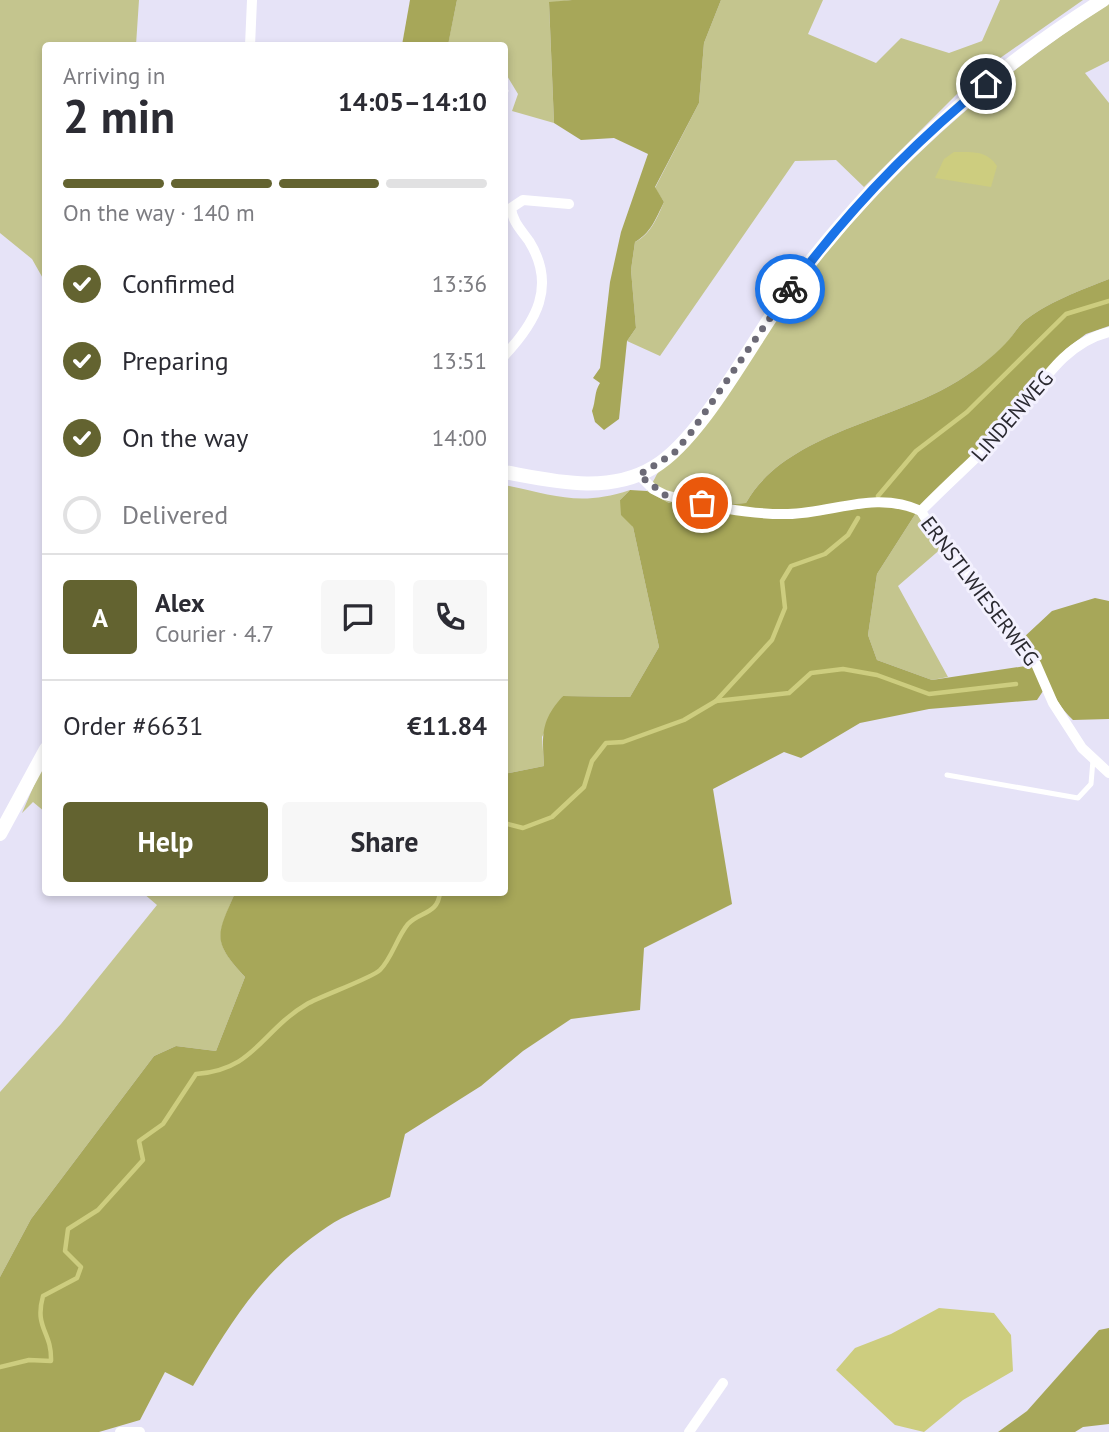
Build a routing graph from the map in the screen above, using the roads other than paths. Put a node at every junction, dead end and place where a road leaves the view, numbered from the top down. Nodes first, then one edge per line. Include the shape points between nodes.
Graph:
1 (252, 0) edge
2 (1103, 0) edge
3 (250, 42) edge
4 (569, 204) dead end
5 (508, 207) edge
6 (1109, 331) edge
7 (508, 351) edge
8 (508, 473) edge
9 (639, 475) junction
10 (921, 511) junction
11 (42, 756) edge
12 (1093, 760) junction
13 (1109, 773) edge
14 (947, 775) dead end
15 (0, 834) edge
16 (723, 1383) dead end
17 (120, 1432) edge
18 (140, 1432) edge
19 (690, 1432) edge

1 - 3 street
2 - 9 street via 1006,67 891,172 792,286 690,434 674,453
4 - 5 street via 523,200
5 - 7 street via 538,261 544,284 534,319
6 - 10 street, LINDENWEG via 1071,350 1009,425
8 - 9 street via 578,484
9 - 10 street, ERNSTLWIESERWEG via 665,495 754,511 801,514 846,503 896,501
10 - 12 street, ERNSTLWIESERWEG via 1022,643 1059,714
11 - 15 street
12 - 13 street, ERNSTLWIESERWEG
12 - 14 lane via 1091,784 1078,799
16 - 19 street
17 - 18 street

